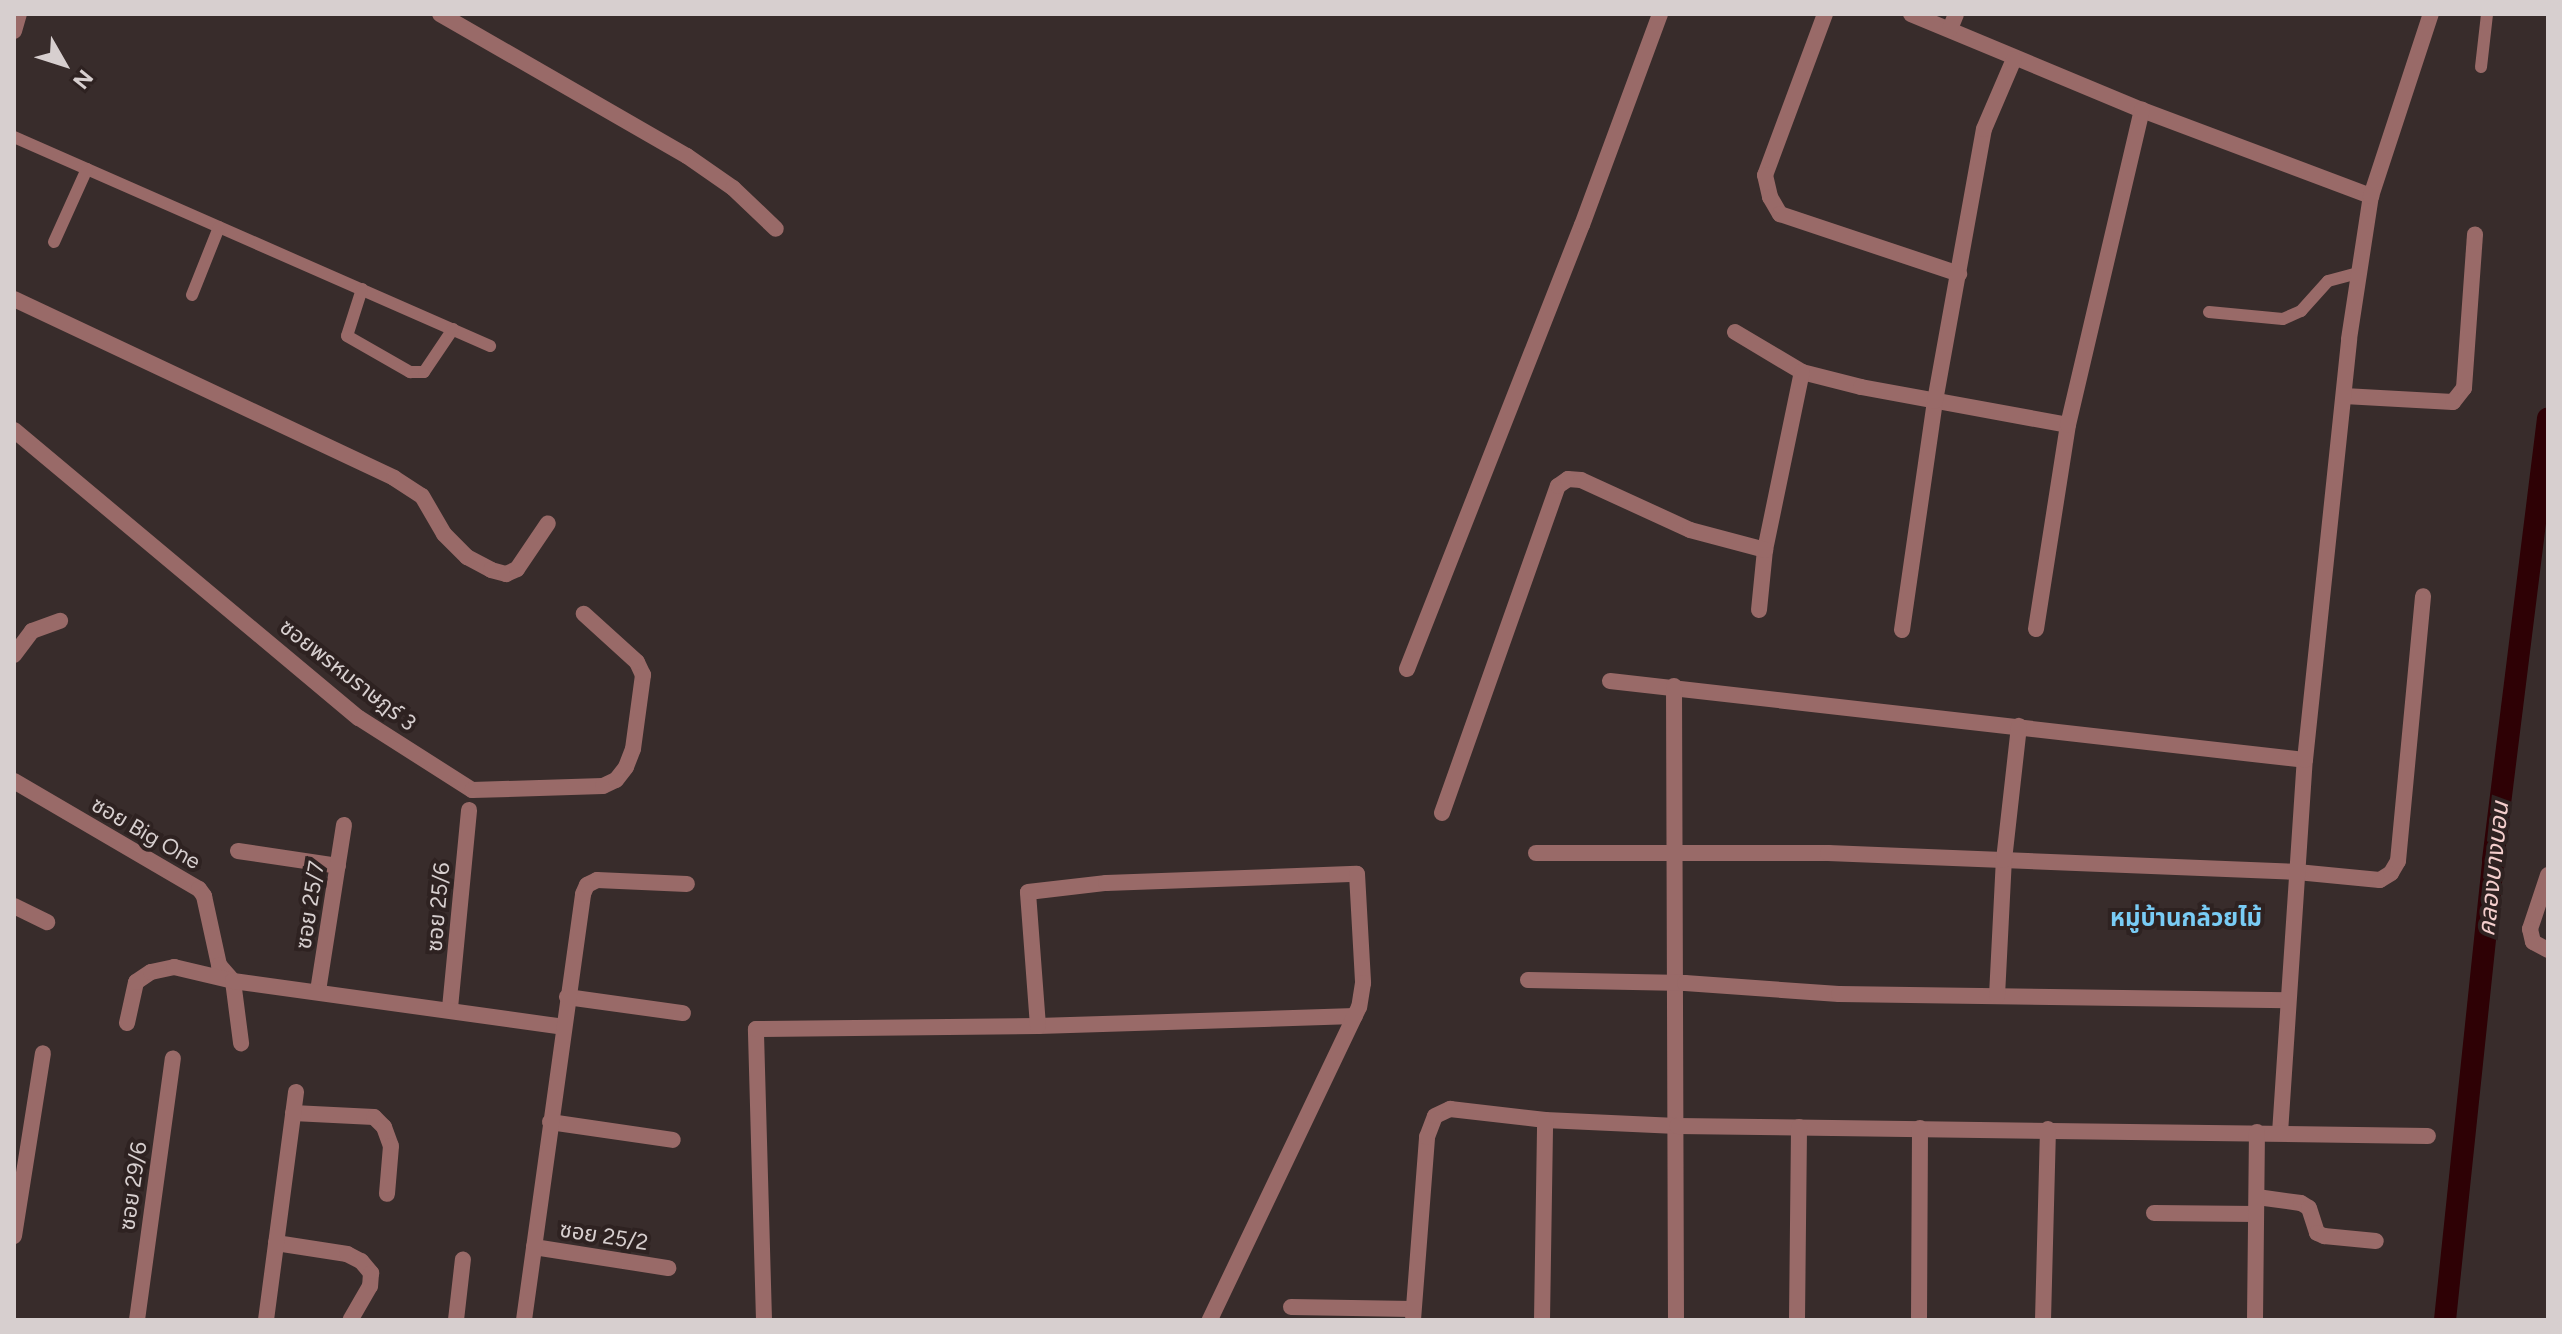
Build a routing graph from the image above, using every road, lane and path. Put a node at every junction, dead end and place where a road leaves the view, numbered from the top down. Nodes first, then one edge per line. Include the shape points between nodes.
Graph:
1 (19, 14) edge
2 (440, 14) edge
3 (1660, 14) edge
4 (1825, 14) edge
5 (1911, 14) edge
6 (2431, 14) edge
7 (2487, 14) edge
8 (1953, 21) edge
9 (14, 31) edge
10 (2014, 59) junction
11 (2481, 67) dead end
12 (2142, 110) junction
13 (14, 137) edge
14 (87, 169) junction
15 (2371, 196) junction
16 (219, 227) junction
17 (776, 229) dead end
18 (2475, 234) dead end
19 (54, 242) dead end
20 (2358, 273) junction
21 (1959, 274) junction
22 (362, 289) junction
23 (192, 295) dead end
24 (14, 299) edge
25 (2209, 312) dead end
26 (453, 329) junction
27 (1735, 332) dead end
28 (490, 346) dead end
29 (1802, 372) junction
30 (2344, 396) junction
31 (1935, 401) junction
32 (2068, 425) junction
33 (14, 430) edge
34 (548, 523) dead end
35 (1765, 550) junction
36 (2423, 596) dead end
37 (1759, 610) dead end
38 (584, 614) dead end
39 (60, 621) dead end
40 (2036, 629) dead end
41 (1902, 630) dead end
42 (14, 655) edge
43 (1407, 669) dead end
44 (1610, 681) dead end
45 (1674, 686) junction
46 (2019, 726) junction
47 (2305, 760) junction
48 (14, 781) edge
49 (469, 810) dead end
50 (1442, 813) dead end
51 (344, 825) dead end
52 (238, 851) dead end
53 (1674, 851) junction
54 (1536, 853) dead end
55 (2004, 860) junction
56 (338, 866) junction
57 (2297, 872) junction
58 (2548, 875) edge
59 (687, 884) dead end
60 (14, 906) edge
61 (47, 922) dead end
62 (2548, 950) edge
63 (1528, 980) dead end
64 (233, 981) junction
65 (1677, 982) junction
66 (318, 991) junction
67 (1997, 996) junction
68 (567, 997) junction
69 (2288, 1000) junction
70 (450, 1008) junction
71 (683, 1013) dead end
72 (1355, 1016) junction
73 (127, 1023) dead end
74 (1038, 1026) junction
75 (563, 1027) junction
76 (241, 1043) dead end
77 (43, 1053) dead end
78 (173, 1058) dead end
79 (296, 1092) dead end
80 (293, 1113) junction
81 (1545, 1120) junction
82 (550, 1122) junction
83 (14, 1124) edge
84 (1677, 1126) junction
85 (1799, 1127) junction
86 (32, 1128) junction
87 (1920, 1128) junction
88 (2048, 1129) junction
89 (2257, 1132) junction
90 (2280, 1133) junction
91 (2428, 1136) dead end
92 (673, 1140) dead end
93 (387, 1194) dead end
94 (2256, 1205) junction
95 (2154, 1213) dead end
96 (14, 1236) edge
97 (2376, 1241) dead end
98 (276, 1243) junction
99 (534, 1247) junction
100 (463, 1259) dead end
101 (668, 1268) dead end
102 (1291, 1307) dead end
103 (1413, 1315) edge
104 (137, 1320) edge
105 (266, 1320) edge
106 (350, 1320) edge
107 (456, 1320) edge
108 (524, 1320) edge
109 (764, 1320) edge
110 (1210, 1320) edge
111 (1542, 1320) edge
112 (1676, 1320) edge
113 (1797, 1320) edge
114 (1919, 1320) edge
115 (2043, 1320) edge
116 (2255, 1320) edge

1 - 9 street
2 - 17 street via 687,156 733,188
3 - 43 street
4 - 21 street via 1765,175 1770,197 1780,214
5 - 8 street
6 - 15 street
7 - 11 lane
8 - 10 street
10 - 12 street
10 - 21 street via 1984,129
12 - 15 street
12 - 32 street
13 - 14 lane
14 - 16 lane
14 - 19 lane
15 - 20 street
16 - 22 lane
16 - 23 lane
18 - 30 street via 2464,388 2453,402
20 - 25 lane via 2328,281 2301,311 2283,319
20 - 30 street
21 - 31 street
22 - 26 lane
22 - 26 lane via 347,336 410,372 424,372
24 - 34 street via 394,478 422,496 444,534 467,557 491,570 506,574 517,569
26 - 28 lane
27 - 29 street
29 - 31 street
29 - 35 street
30 - 47 street
31 - 32 street
31 - 41 street
32 - 40 street
33 - 38 street, ซอยพรหมราษฎร์ 3 via 359,718 472,790 603,786 626,767 643,675 637,662
35 - 37 street
35 - 50 street via 1690,530 1581,480 1568,479 1558,486
36 - 57 street via 2398,861 2380,880
39 - 42 street via 32,631
44 - 45 street
45 - 46 street
45 - 53 street
46 - 47 street
46 - 55 street
47 - 57 street
48 - 64 street, ซอย Big One via 199,889 219,965
49 - 70 street, ซอย 25/6
51 - 56 street, ซอย 25/7
52 - 56 street
53 - 54 street
53 - 55 street
53 - 65 street
55 - 57 street
55 - 67 street
56 - 66 street, ซอย 25/7
57 - 69 street
58 - 62 street via 2530,929 2533,942
59 - 68 street via 597,880 587,885
60 - 61 street
63 - 65 street
64 - 66 street
64 - 73 street via 190,968 151,972 133,987
64 - 76 street, ซอย Big One
65 - 67 street via 1839,994
65 - 84 street
66 - 70 street
67 - 69 street
68 - 71 street
68 - 75 street
69 - 90 street
70 - 75 street
72 - 74 street
72 - 74 street via 1363,983 1357,874 1106,883 1028,892
72 - 110 street
74 - 109 street via 756,1029
75 - 82 street
77 - 86 street
78 - 104 street, ซอย 29/6
79 - 80 street
80 - 93 street via 374,1117 391,1146
80 - 98 street
81 - 84 street
81 - 103 street via 1450,1109 1435,1116 1427,1137
81 - 111 street
82 - 92 street
82 - 99 street
83 - 86 street
84 - 85 street
84 - 112 street
85 - 87 street
85 - 113 street
86 - 96 street
87 - 88 street
87 - 114 street
88 - 89 street
88 - 115 street
89 - 90 street
89 - 94 street
90 - 91 street
94 - 95 street
94 - 97 street via 2301,1203 2309,1208 2317,1233
94 - 116 street
98 - 105 street
98 - 106 street via 361,1261 371,1273 370,1286
99 - 101 street, ซอย 25/2
99 - 108 street
100 - 107 street
102 - 103 street

